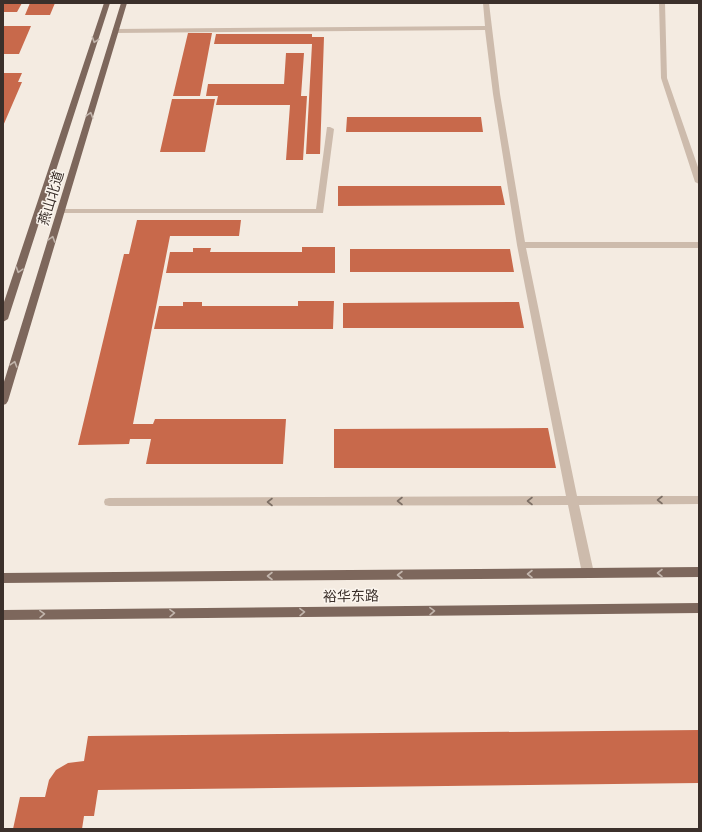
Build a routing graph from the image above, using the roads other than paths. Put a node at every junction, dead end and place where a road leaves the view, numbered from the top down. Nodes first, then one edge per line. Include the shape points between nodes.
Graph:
1 (107, 3) edge
2 (124, 3) edge
3 (486, 3) edge
4 (662, 3) edge
5 (488, 28) junction
6 (115, 31) junction
7 (330, 130) dead end
8 (699, 182) edge
9 (60, 211) junction
10 (521, 245) junction
11 (699, 245) edge
12 (3, 319) edge
13 (3, 401) edge
14 (572, 500) junction
15 (699, 500) edge
16 (108, 502) dead end
17 (699, 572) edge
18 (588, 573) junction
19 (3, 578) edge
20 (699, 608) edge
21 (3, 614) edge

1 -> 12 main road, 燕山北道
2 - 6 main road, 燕山北道
3 - 5 street
4 - 8 street via 664,78
5 - 6 street
5 - 10 street via 499,116
9 -> 6 main road, 燕山北道
7 - 9 street via 320,210
13 -> 9 main road, 燕山北道
10 - 11 street
10 - 14 street
15 -> 14 street
14 -> 16 street
14 - 18 street
17 -> 18 main road, 裕华东路
18 -> 19 main road, 裕华东路
21 -> 20 main road, 裕华东路

